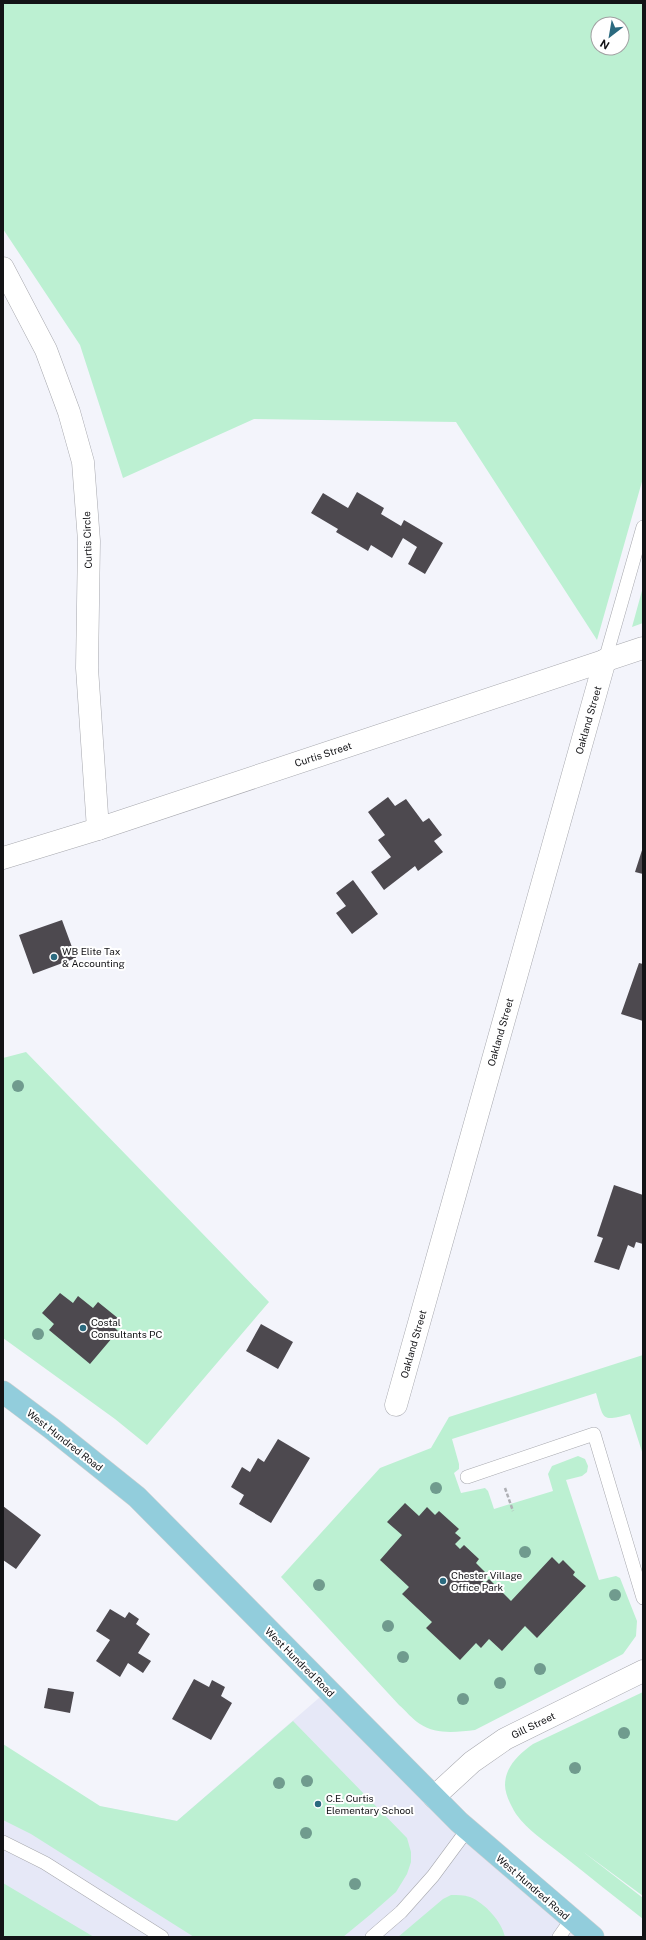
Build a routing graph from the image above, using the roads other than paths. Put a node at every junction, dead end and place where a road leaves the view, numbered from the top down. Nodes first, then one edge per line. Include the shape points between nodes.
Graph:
1 (3, 268) edge
2 (643, 527) edge
3 (643, 648) edge
4 (605, 660) junction
5 (98, 829) junction
6 (3, 858) edge
7 (3, 1392) edge
8 (396, 1405) dead end
9 (468, 1477) dead end
10 (643, 1598) edge
11 (643, 1671) edge
12 (434, 1797) junction
13 (467, 1830) junction
14 (3, 1842) edge
15 (565, 1928) edge
16 (162, 1937) edge
17 (372, 1937) edge
18 (593, 1937) edge

1 - 5 street, Curtis Circle via 46,350 69,412 82,462 89,541 87,668
2 - 4 lane
3 - 4 street, Curtis Street
4 - 5 street, Curtis Street
4 - 8 street, Oakland Street
5 - 6 street, Curtis Street
7 - 12 main road, West Hundred Road via 137,1497
9 - 10 lane via 594,1434
11 - 12 street, Gill Street via 505,1739 472,1762
12 - 13 main road, West Hundred Road
13 - 15 main road, West Hundred Road
13 - 17 lane via 406,1907
14 - 16 lane via 45,1863
15 - 18 main road, West Hundred Road

